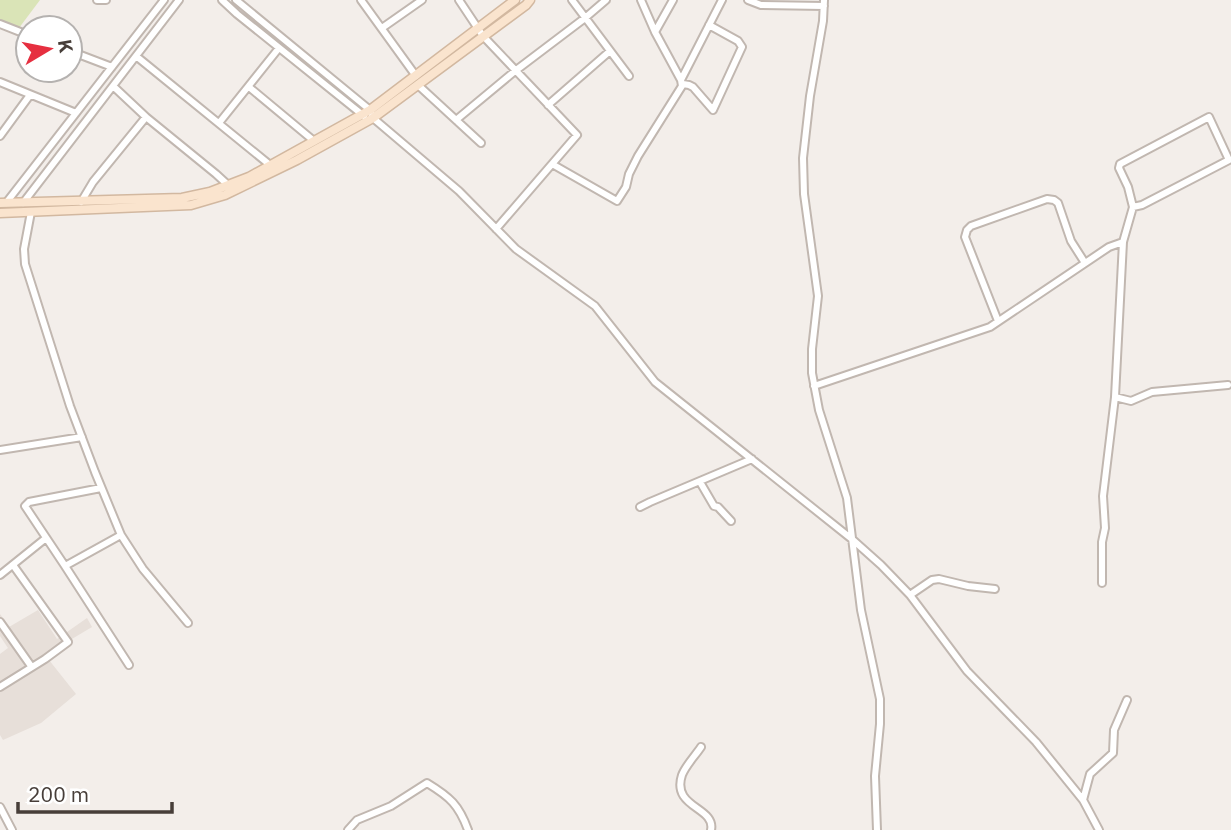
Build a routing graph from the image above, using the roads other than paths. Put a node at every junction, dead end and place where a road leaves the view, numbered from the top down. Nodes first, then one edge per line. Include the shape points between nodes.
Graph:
1 (97, 0) edge
2 (106, 0) edge
3 (164, 0) edge
4 (179, 0) edge
5 (222, 0) edge
6 (236, 0) edge
7 (361, 0) edge
8 (422, 0) edge
9 (459, 0) edge
10 (515, 0) edge
11 (530, 0) edge
12 (572, 0) edge
13 (606, 0) edge
14 (640, 0) edge
15 (673, 0) edge
16 (722, 0) edge
17 (748, 0) edge
18 (824, 3) edge
19 (585, 18) junction
20 (709, 25) junction
21 (382, 28) junction
22 (655, 32) junction
23 (481, 33) junction
24 (279, 48) junction
25 (610, 51) junction
26 (84, 56) edge
27 (136, 56) junction
28 (112, 67) junction
29 (515, 71) junction
30 (629, 76) dead end
31 (417, 81) junction
32 (0, 82) edge
33 (682, 82) junction
34 (113, 86) junction
35 (249, 87) junction
36 (30, 95) junction
37 (548, 105) junction
38 (76, 113) junction
39 (369, 115) junction
40 (146, 117) junction
41 (456, 120) junction
42 (219, 124) junction
43 (0, 136) edge
44 (314, 141) junction
45 (481, 143) dead end
46 (552, 164) junction
47 (271, 165) junction
48 (228, 185) junction
49 (81, 202) junction
50 (3, 203) edge
51 (23, 203) junction
52 (1133, 207) junction
53 (0, 212) edge
54 (31, 212) junction
55 (496, 229) junction
56 (1123, 242) junction
57 (1085, 263) junction
58 (998, 321) junction
59 (1228, 385) dead end
60 (814, 386) junction
61 (1115, 397) junction
62 (82, 437) junction
63 (0, 450) edge
64 (752, 459) junction
65 (700, 482) junction
66 (101, 488) junction
67 (640, 507) dead end
68 (732, 521) dead end
69 (121, 536) junction
70 (46, 538) junction
71 (853, 540) junction
72 (13, 565) junction
73 (65, 566) junction
74 (0, 575) edge
75 (1102, 583) dead end
76 (995, 589) dead end
77 (910, 595) junction
78 (0, 622) edge
79 (188, 623) dead end
80 (129, 665) dead end
81 (31, 666) junction
82 (0, 687) edge
83 (1127, 700) dead end
84 (701, 747) dead end
85 (1083, 800) junction
86 (0, 807) edge
87 (0, 826) edge
88 (10, 827) edge
89 (348, 830) edge
90 (468, 830) edge
91 (711, 830) edge
92 (877, 830) edge
93 (1099, 830) edge

1 - 2 street
3 - 28 street
4 - 27 street
5 - 24 street
6 - 39 street
7 - 21 street
8 - 21 street
9 - 23 street
10 - 23 street
11 - 23 street
12 - 19 street
13 - 19 street
14 - 22 street
15 - 22 street
16 - 20 street
17 - 18 street via 761,5
18 - 60 street via 803,158 818,296 812,349
19 - 25 street
19 - 29 street
20 - 33 street
20 - 33 street via 742,47 713,110
21 - 31 street
22 - 33 street
23 - 29 street
23 - 31 street
24 - 35 street
24 - 39 street
25 - 30 street
25 - 37 street
26 - 28 street
27 - 34 street
27 - 42 street
28 - 38 street
29 - 37 street
29 - 41 street
31 - 39 street
31 - 41 street
32 - 36 street
33 - 46 street via 617,201
34 - 40 street
34 - 51 street
35 - 42 street
35 - 44 street
36 - 38 street
36 - 43 street
37 - 46 street via 577,135
38 - 50 street
39 - 44 street
39 - 54 street via 261,178 191,205
39 - 55 street via 459,191
40 - 48 street
40 - 49 street
41 - 45 street
42 - 47 street
44 - 47 street
46 - 55 street
47 - 48 street
48 - 49 street via 182,198
49 - 51 street
50 - 51 street
52 - 52 street via 1120,164 1209,117 1229,160
52 - 56 street
53 - 54 street
54 - 62 street via 25,264
55 - 64 street via 516,249 595,306 655,382
56 - 57 street
56 - 61 street
57 - 58 street
57 - 58 street via 1054,200 973,224 965,237
58 - 60 street
59 - 61 street via 1152,392 1131,401
60 - 71 street via 847,498
61 - 75 street via 1103,496
62 - 63 street
62 - 66 street
64 - 65 street
64 - 71 street
65 - 67 street
65 - 68 street via 714,506
66 - 69 street
66 - 70 street via 27,503
69 - 73 street
69 - 79 street
70 - 72 street
70 - 73 street
71 - 77 street
71 - 92 street via 861,610 880,699
72 - 74 street
72 - 81 street via 68,642
73 - 80 street
76 - 77 street via 939,579
77 - 85 street via 967,671 1036,742
78 - 81 street
81 - 82 street
83 - 85 street via 1114,730 1113,753 1090,774
84 - 91 street via 682,775 681,792 711,820
85 - 93 street
86 - 88 street
87 - 88 street
89 - 90 street via 357,820 391,806 427,783 461,811

